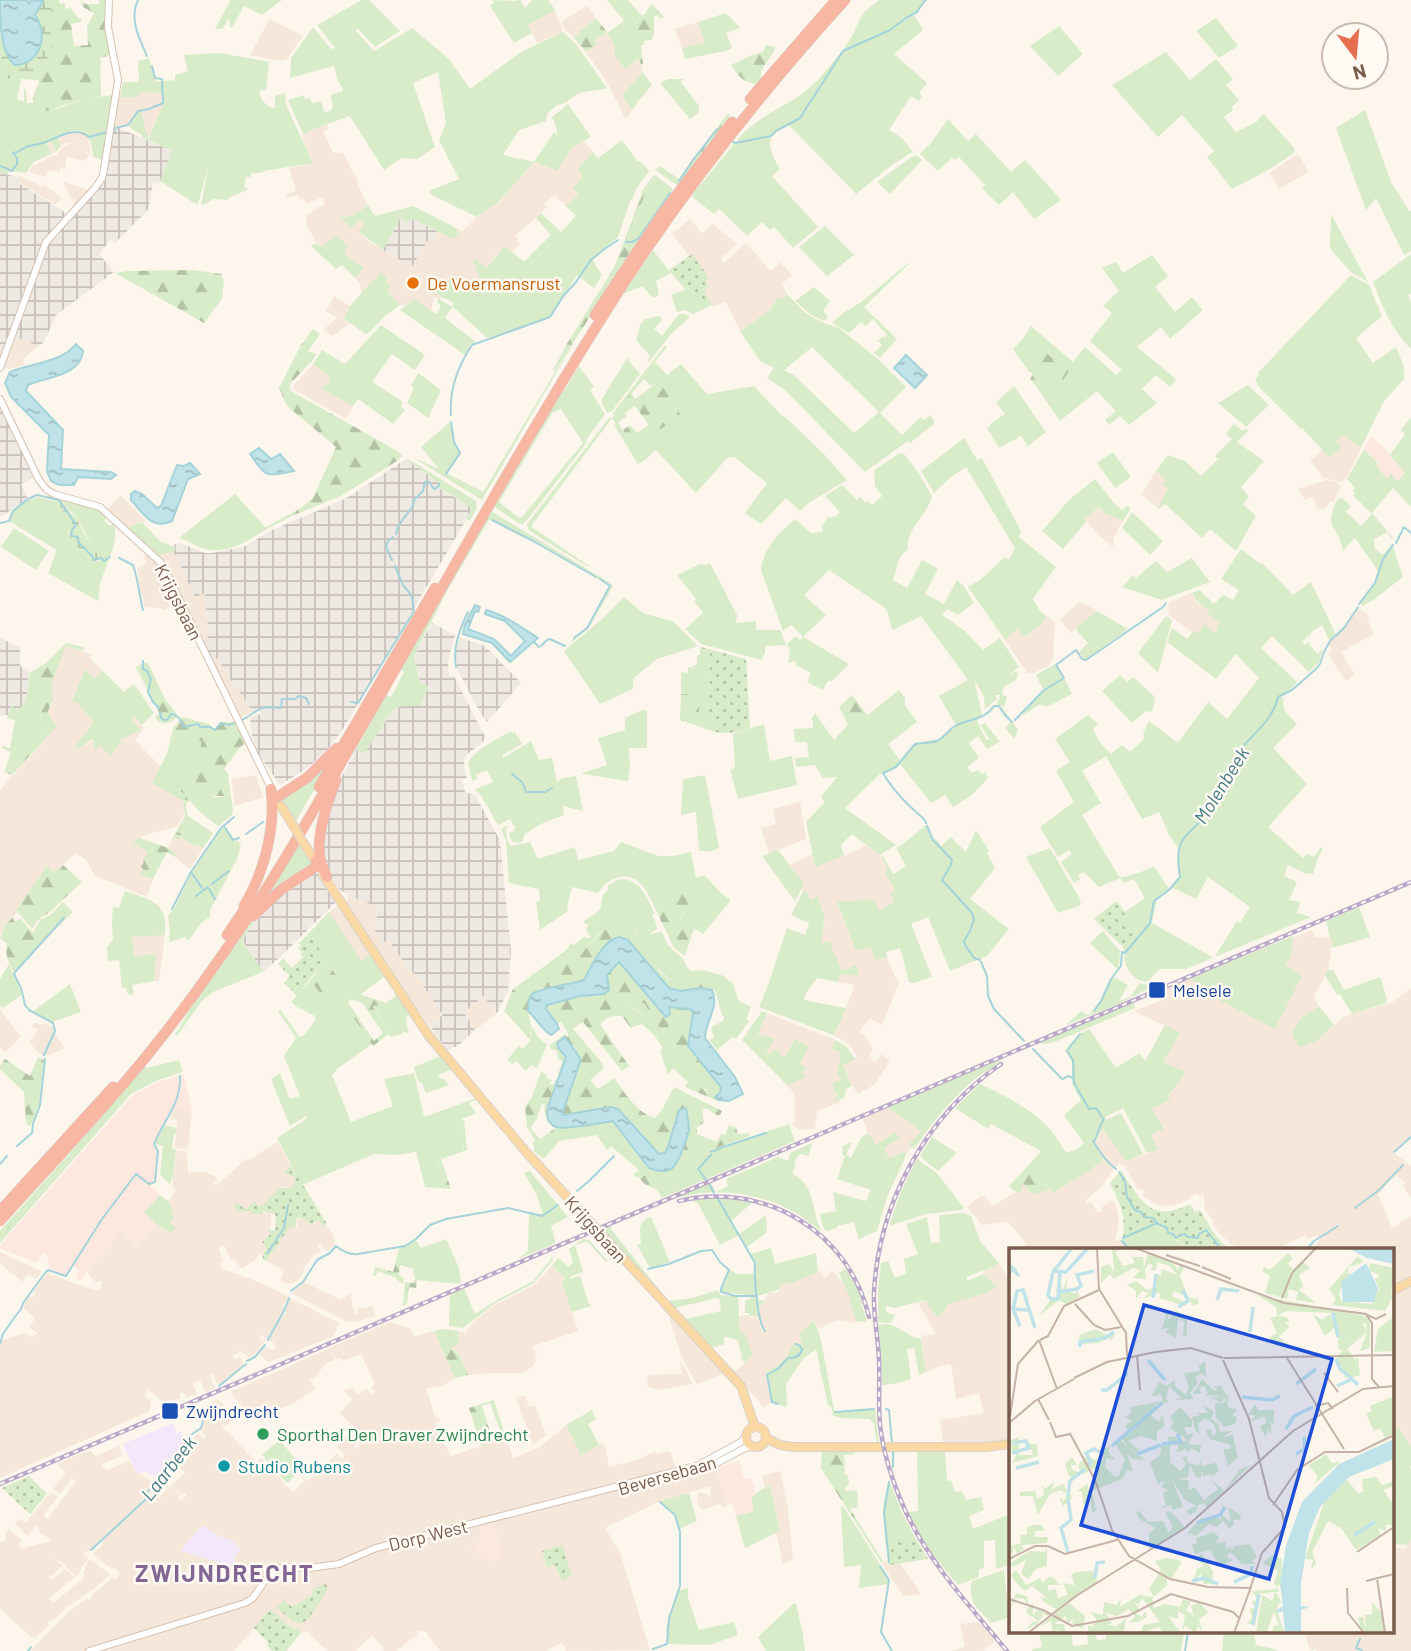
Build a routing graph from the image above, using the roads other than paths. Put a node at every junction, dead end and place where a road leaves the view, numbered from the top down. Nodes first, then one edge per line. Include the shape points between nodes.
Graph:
1 (109, 0) edge
2 (835, 0) edge
3 (845, 0) edge
4 (777, 57) dead end
5 (759, 88) junction
6 (767, 98) dead end
7 (739, 122) junction
8 (0, 368) edge
9 (0, 400) edge
10 (362, 714) junction
11 (352, 745) junction
12 (276, 800) junction
13 (314, 856) junction
14 (327, 877) joint
15 (340, 901) junction
16 (244, 911) junction
17 (351, 912) junction
18 (355, 922) junction
19 (217, 963) junction
20 (84, 1118) junction
21 (0, 1203) edge
22 (0, 1219) edge
23 (1411, 1281) edge
24 (1394, 1289) edge
25 (750, 1431) junction
26 (765, 1441) junction
27 (1009, 1444) edge
28 (751, 1447) junction
29 (581, 1497) junction
30 (89, 1651) edge

1 - 8 main road via 109,34 118,80 102,177 46,242
2 - 5 highway
3 - 7 highway
4 - 5 highway
5 - 10 highway via 683,185 613,287
6 - 7 highway
7 - 11 highway via 602,318
9 - 12 main road, Krijgsbaan via 47,490 100,507 163,566
10 - 12 highway via 326,760
10 - 16 highway
11 - 13 highway via 328,801
11 - 19 highway
12 - 13 main road, Krijgsbaan, bridge
12 - 16 highway via 262,867
13 - 14 highway
13 - 15 main road, Krijgsbaan
13 - 19 highway via 251,918
14 - 17 main road, Krijgsbaan
15 - 17 main road
15 - 18 main road, Krijgsbaan
16 - 20 highway via 163,1025
17 - 18 main road, Krijgsbaan
18 - 25 main road, Krijgsbaan, bridge via 460,1074 742,1389
19 - 22 highway via 130,1076
20 - 21 highway
20 - 22 highway
23 - 24 main road
25 - 26 main road via 763,1431
25 - 28 main road via 747,1443
25 - 29 main road, Beversebaan via 741,1442 696,1466
26 - 27 main road via 789,1449
26 - 28 main road
28 - 29 main road, Beversebaan via 703,1469
29 - 30 main road, Dorp West via 373,1549 342,1563 277,1569 249,1601

